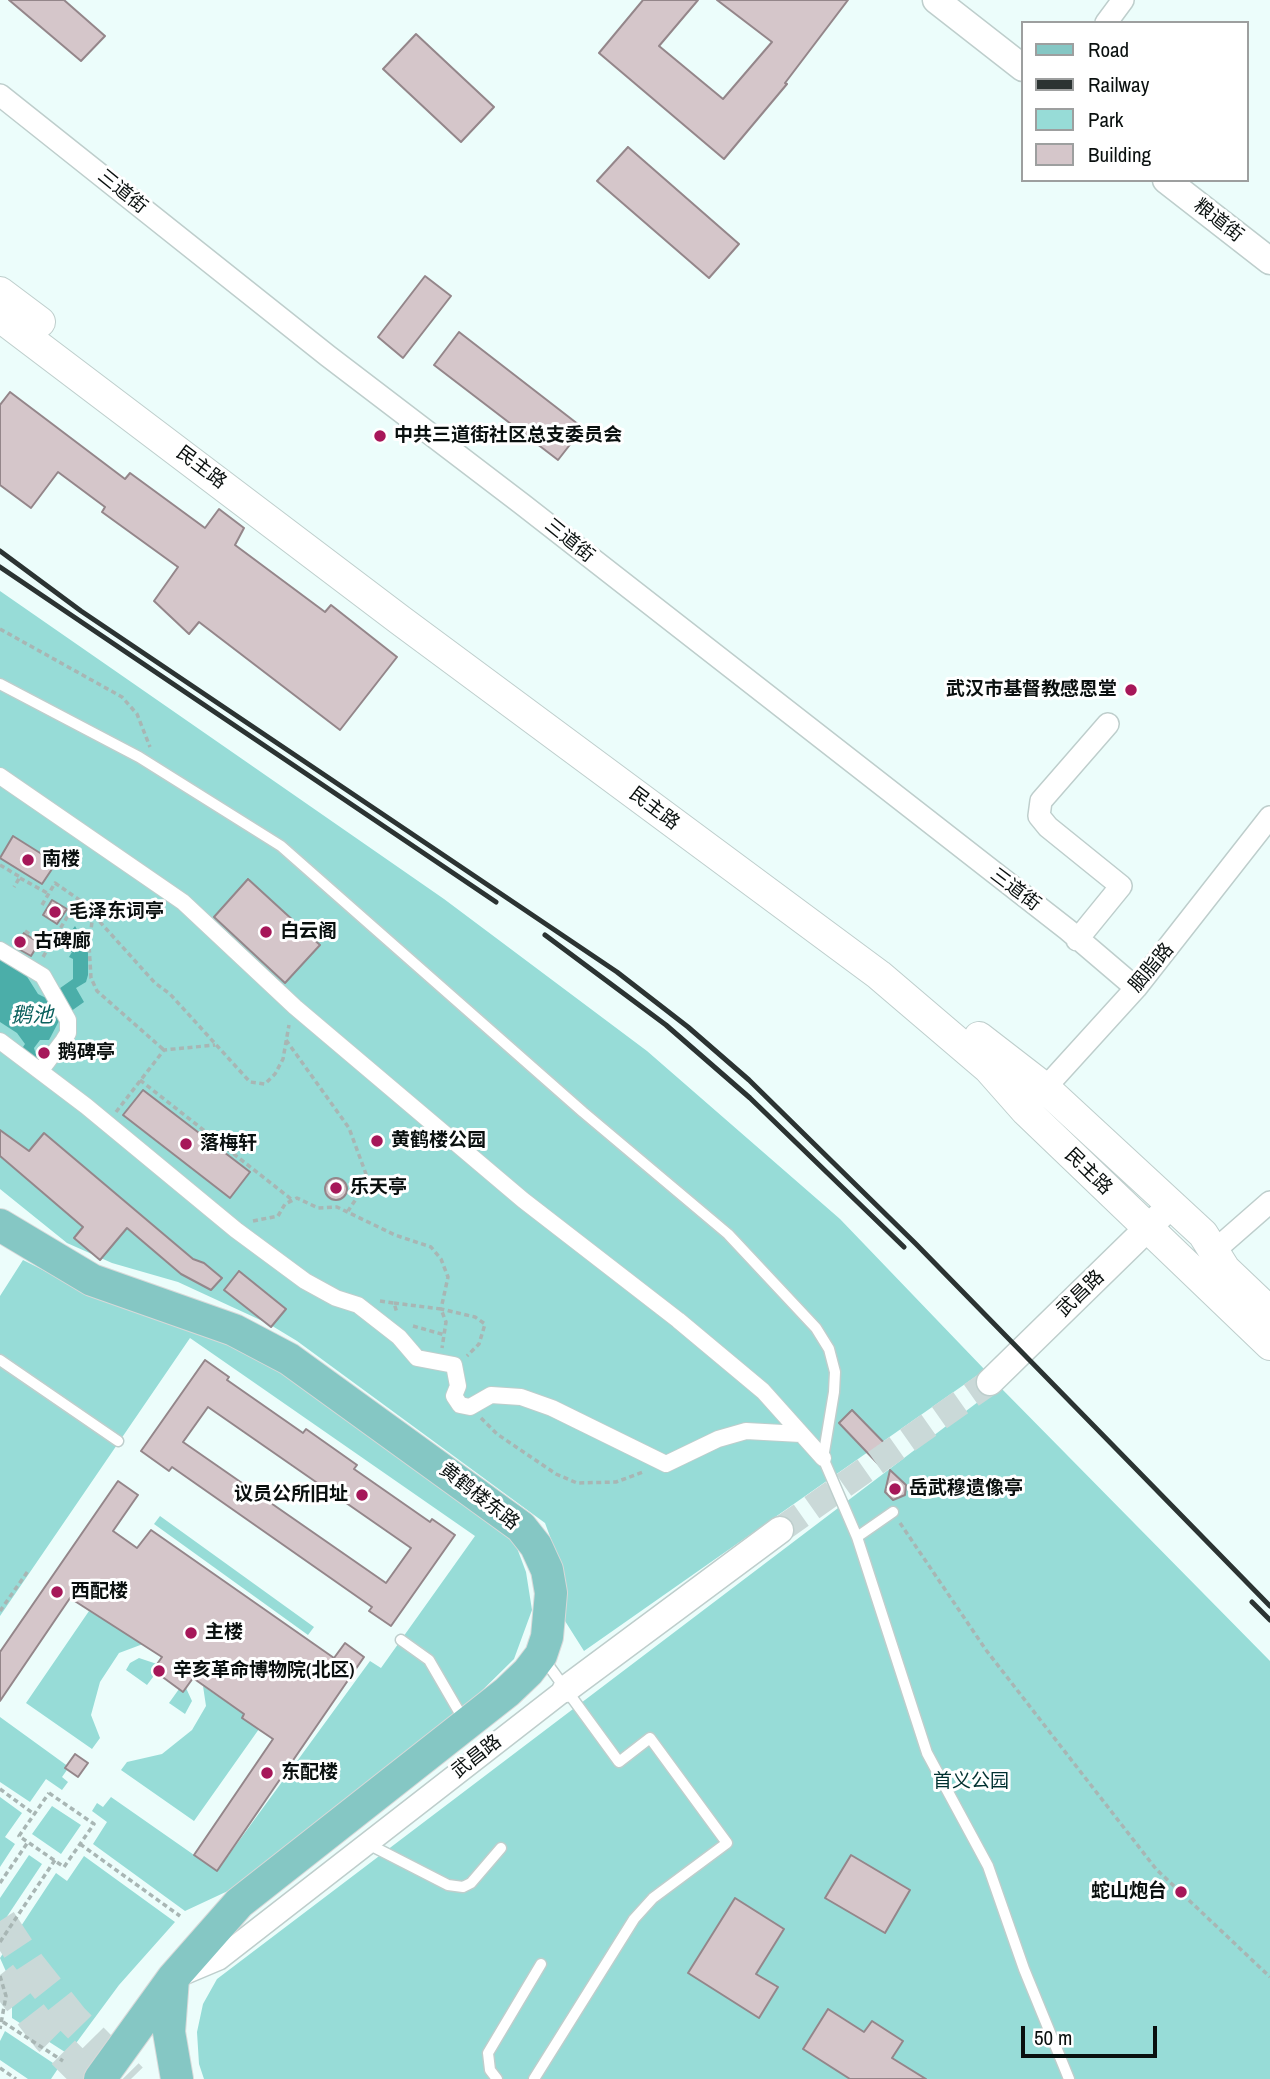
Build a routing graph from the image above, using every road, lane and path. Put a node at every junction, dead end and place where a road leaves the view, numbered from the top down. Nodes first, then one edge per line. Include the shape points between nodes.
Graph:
1 (936, 0) edge
2 (1123, 0) edge
3 (1107, 21) edge
4 (1021, 66) edge
5 (0, 95) edge
6 (1169, 182) edge
7 (1270, 261) edge
8 (0, 292) edge
9 (0, 317) edge
10 (0, 629) edge
11 (0, 684) edge
12 (1108, 724) dead end
13 (148, 763) junction
14 (1, 780) edge
15 (1270, 817) edge
16 (0, 865) edge
17 (20, 877) junction
18 (14, 887) dead end
19 (49, 894) junction
20 (78, 899) junction
21 (42, 905) dead end
22 (93, 914) junction
23 (25, 930) dead end
24 (1077, 940) junction
25 (49, 947) junction
26 (0, 950) edge
27 (35, 971) junction
28 (1136, 988) junction
29 (295, 1007) junction
30 (0, 1039) edge
31 (286, 1040) junction
32 (216, 1045) junction
33 (164, 1050) junction
34 (41, 1070) junction
35 (141, 1080) junction
36 (1045, 1088) junction
37 (1026, 1111) junction
38 (107, 1125) junction
39 (291, 1199) junction
40 (1270, 1202) edge
41 (1171, 1205) junction
42 (348, 1212) junction
43 (1148, 1229) junction
44 (236, 1230) junction
45 (3, 1233) edge
46 (1214, 1251) junction
47 (394, 1303) dead end
48 (441, 1309) junction
49 (1270, 1312) edge
50 (410, 1324) dead end
51 (446, 1335) junction
52 (1270, 1345) edge
53 (0, 1360) edge
54 (435, 1362) junction
55 (454, 1365) junction
56 (990, 1382) tunnel mouth
57 (477, 1402) junction
58 (801, 1434) junction
59 (118, 1441) dead end
60 (823, 1458) junction
61 (666, 1464) junction
62 (893, 1512) joint
63 (780, 1530) tunnel mouth
64 (857, 1537) junction
65 (28, 1571) dead end
66 (0, 1611) edge
67 (401, 1640) dead end
68 (541, 1655) junction
69 (566, 1689) junction
70 (466, 1724) junction
71 (0, 1789) edge
72 (34, 1814) junction
73 (28, 1842) junction
74 (80, 1844) junction
75 (368, 1844) junction
76 (501, 1849) dead end
77 (55, 1860) junction
78 (0, 1883) edge
79 (180, 1916) dead end
80 (0, 1942) edge
81 (541, 1964) dead end
82 (0, 1976) edge
83 (1270, 1977) edge
84 (173, 1979) junction
85 (3, 2022) junction
86 (0, 2029) edge
87 (63, 2061) dead end
88 (0, 2068) edge
89 (16, 2079) edge
90 (100, 2079) edge
91 (177, 2079) edge
92 (498, 2079) edge
93 (534, 2079) edge
94 (1069, 2079) edge

1 - 4 street
2 - 3 street
5 - 24 street, 三道街
6 - 7 street, 粮道街
8 - 36 main road, 民主路 via 889,961
9 - 37 main road, 民主路 via 879,975 988,1068
10 - 13 path via 122,697 137,714 147,739
11 - 13 lane
12 - 24 street via 1041,801 1040,816 1048,827 1121,886
13 - 60 lane via 281,846 728,1234 816,1328 829,1349 834,1392
14 - 29 street via 183,902
15 - 28 street, 胭脂路
16 - 17 path
17 - 18 path
17 - 19 path
19 - 20 path via 55,883
19 - 21 path
20 - 22 path
20 - 25 path
22 - 32 path
22 - 33 path via 89,945 91,978 97,991
23 - 25 path
24 - 28 street, 三道街
25 - 27 path
26 - 27 street
27 - 34 street via 43,976 65,1015 68,1033
28 - 36 street, 胭脂路
29 - 31 path
29 - 58 street via 523,1200 763,1391
30 - 34 street
31 - 32 path via 283,1059 265,1084 250,1082
31 - 42 path via 349,1128 366,1174 366,1184
32 - 33 path
33 - 35 path
34 - 38 street
35 - 38 path
35 - 39 path
36 - 37 street, 胭脂路
36 - 41 main road, 民主路
37 - 43 main road, 民主路
38 - 44 street
39 - 42 path
39 - 44 path via 278,1216 256,1219
40 - 46 street
41 - 43 street, 武昌路
41 - 46 main road, 民主路 via 1203,1234
42 - 48 path via 431,1247 448,1277
43 - 52 main road, 民主路
43 - 56 street, 武昌路
44 - 54 street via 305,1281 358,1305 399,1337 417,1358
45 - 68 main road, 黄鹤楼东路 via 92,1280 234,1330 289,1359 496,1506 521,1527 547,1570 550,1614
46 - 49 main road, 民主路 via 1225,1269
47 - 48 path
48 - 51 path
48 - 55 path via 485,1324 479,1344
50 - 51 path
51 - 54 path
53 - 59 lane
54 - 55 street
55 - 57 street via 458,1386 454,1396 460,1405 470,1407
57 - 61 street via 491,1395 521,1397
57 - 61 path via 481,1419 497,1434 577,1483 616,1482
58 - 60 street
58 - 61 street via 746,1431
60 - 64 lane
62 - 64 lane
62 - 83 path via 986,1650 1156,1869
63 - 69 street, 武昌路
64 - 94 lane via 927,1753 988,1866
65 - 66 path
67 - 70 lane via 429,1660
68 - 69 lane
68 - 70 main road via 507,1692
69 - 75 street, 武昌路
69 - 93 lane via 619,1762 650,1738 727,1843 653,1898 634,1919
70 - 84 main road via 239,1903
71 - 72 path
72 - 73 path via 19,1836
72 - 74 path via 49,1793 94,1824
73 - 77 path
73 - 78 path
74 - 77 path via 64,1867
74 - 79 path
75 - 76 lane via 448,1885 463,1887
75 - 84 street, 武昌路 via 219,1959
77 - 80 path
81 - 92 lane via 488,2053 490,2070
82 - 85 path via 6,1996
84 - 90 main road
84 - 91 main road via 169,2032
85 - 86 path
85 - 87 path
88 - 89 path

